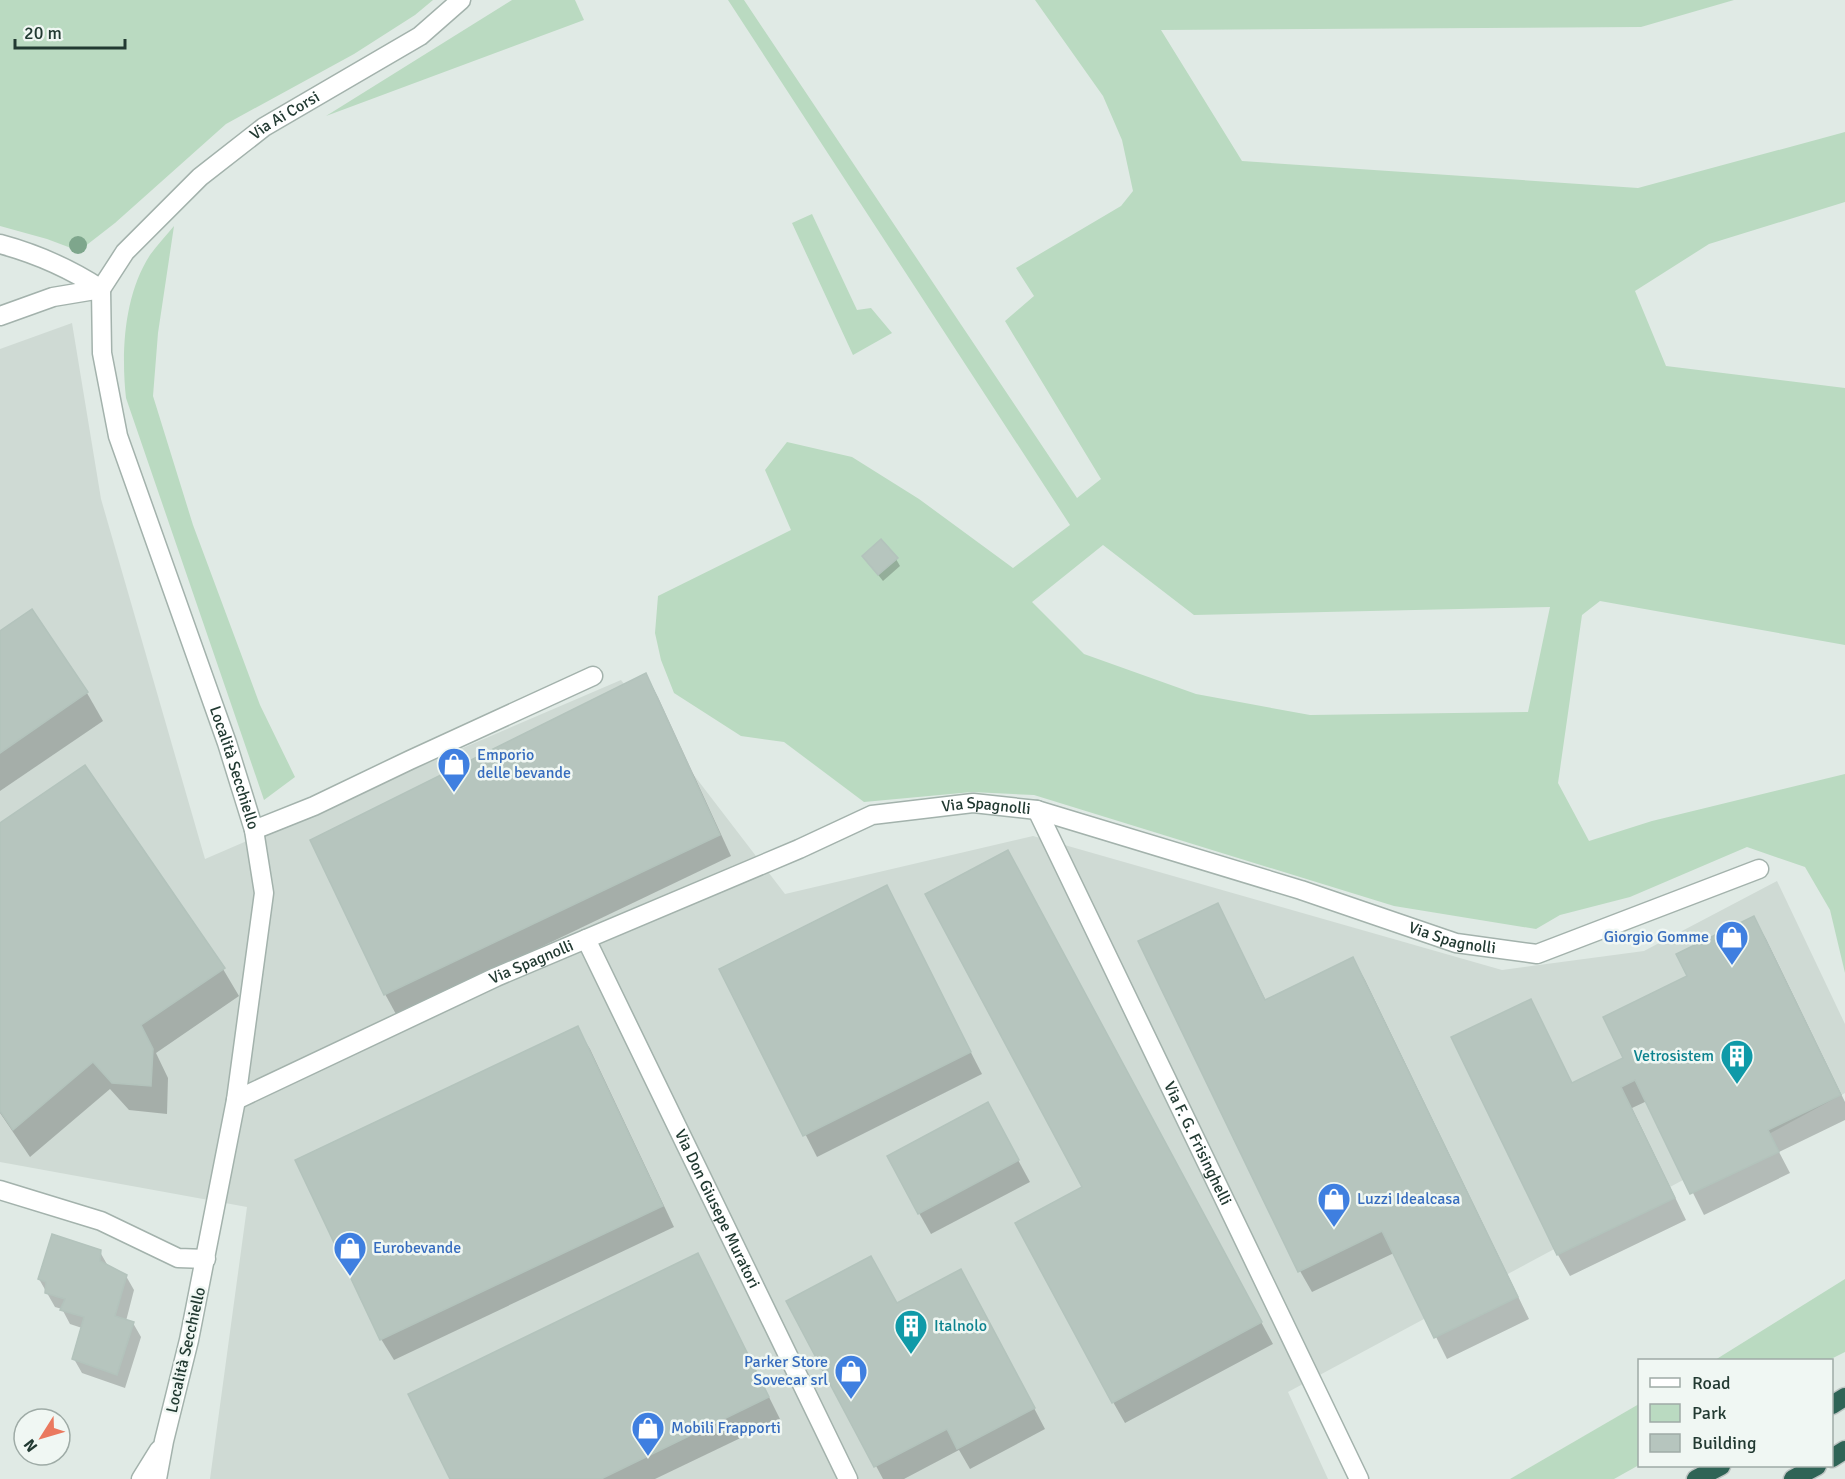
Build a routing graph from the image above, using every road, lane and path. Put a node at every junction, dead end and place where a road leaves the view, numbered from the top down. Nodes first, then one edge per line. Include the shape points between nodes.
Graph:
1 (460, 0) edge
2 (0, 244) edge
3 (101, 289) junction
4 (0, 316) edge
5 (593, 676) dead end
6 (1037, 810) junction
7 (254, 830) junction
8 (1760, 869) dead end
9 (586, 939) junction
10 (236, 1100) junction
11 (0, 1190) edge
12 (206, 1259) junction
13 (164, 1441) junction
14 (1719, 1467) edge
15 (1815, 1467) edge
16 (141, 1479) edge
17 (159, 1479) edge
18 (848, 1479) edge
19 (1359, 1479) edge
20 (1696, 1479) edge
21 (1792, 1479) edge

1 - 3 street, Via Ai Corsi via 420,36 264,127 200,177 125,252
2 - 3 street via 76,272
3 - 4 street via 52,297
3 - 7 street, Località Secchiello via 102,353 118,436
5 - 7 street
6 - 8 street, Via Spagnolli via 1301,890 1456,943 1537,954
6 - 9 street, Via Spagnolli via 974,802 872,815
6 - 19 street, Via F. G. Frisinghelli
7 - 10 street, Località Secchiello via 264,893
9 - 10 street, Via Spagnolli via 496,977
9 - 18 street, Via Don Giusepe Muratori
10 - 12 street, Località Secchiello
11 - 12 street via 101,1221 178,1258
12 - 13 street, Località Secchiello
13 - 16 street
13 - 17 street, Località Secchiello
14 - 20 highway
15 - 21 highway

